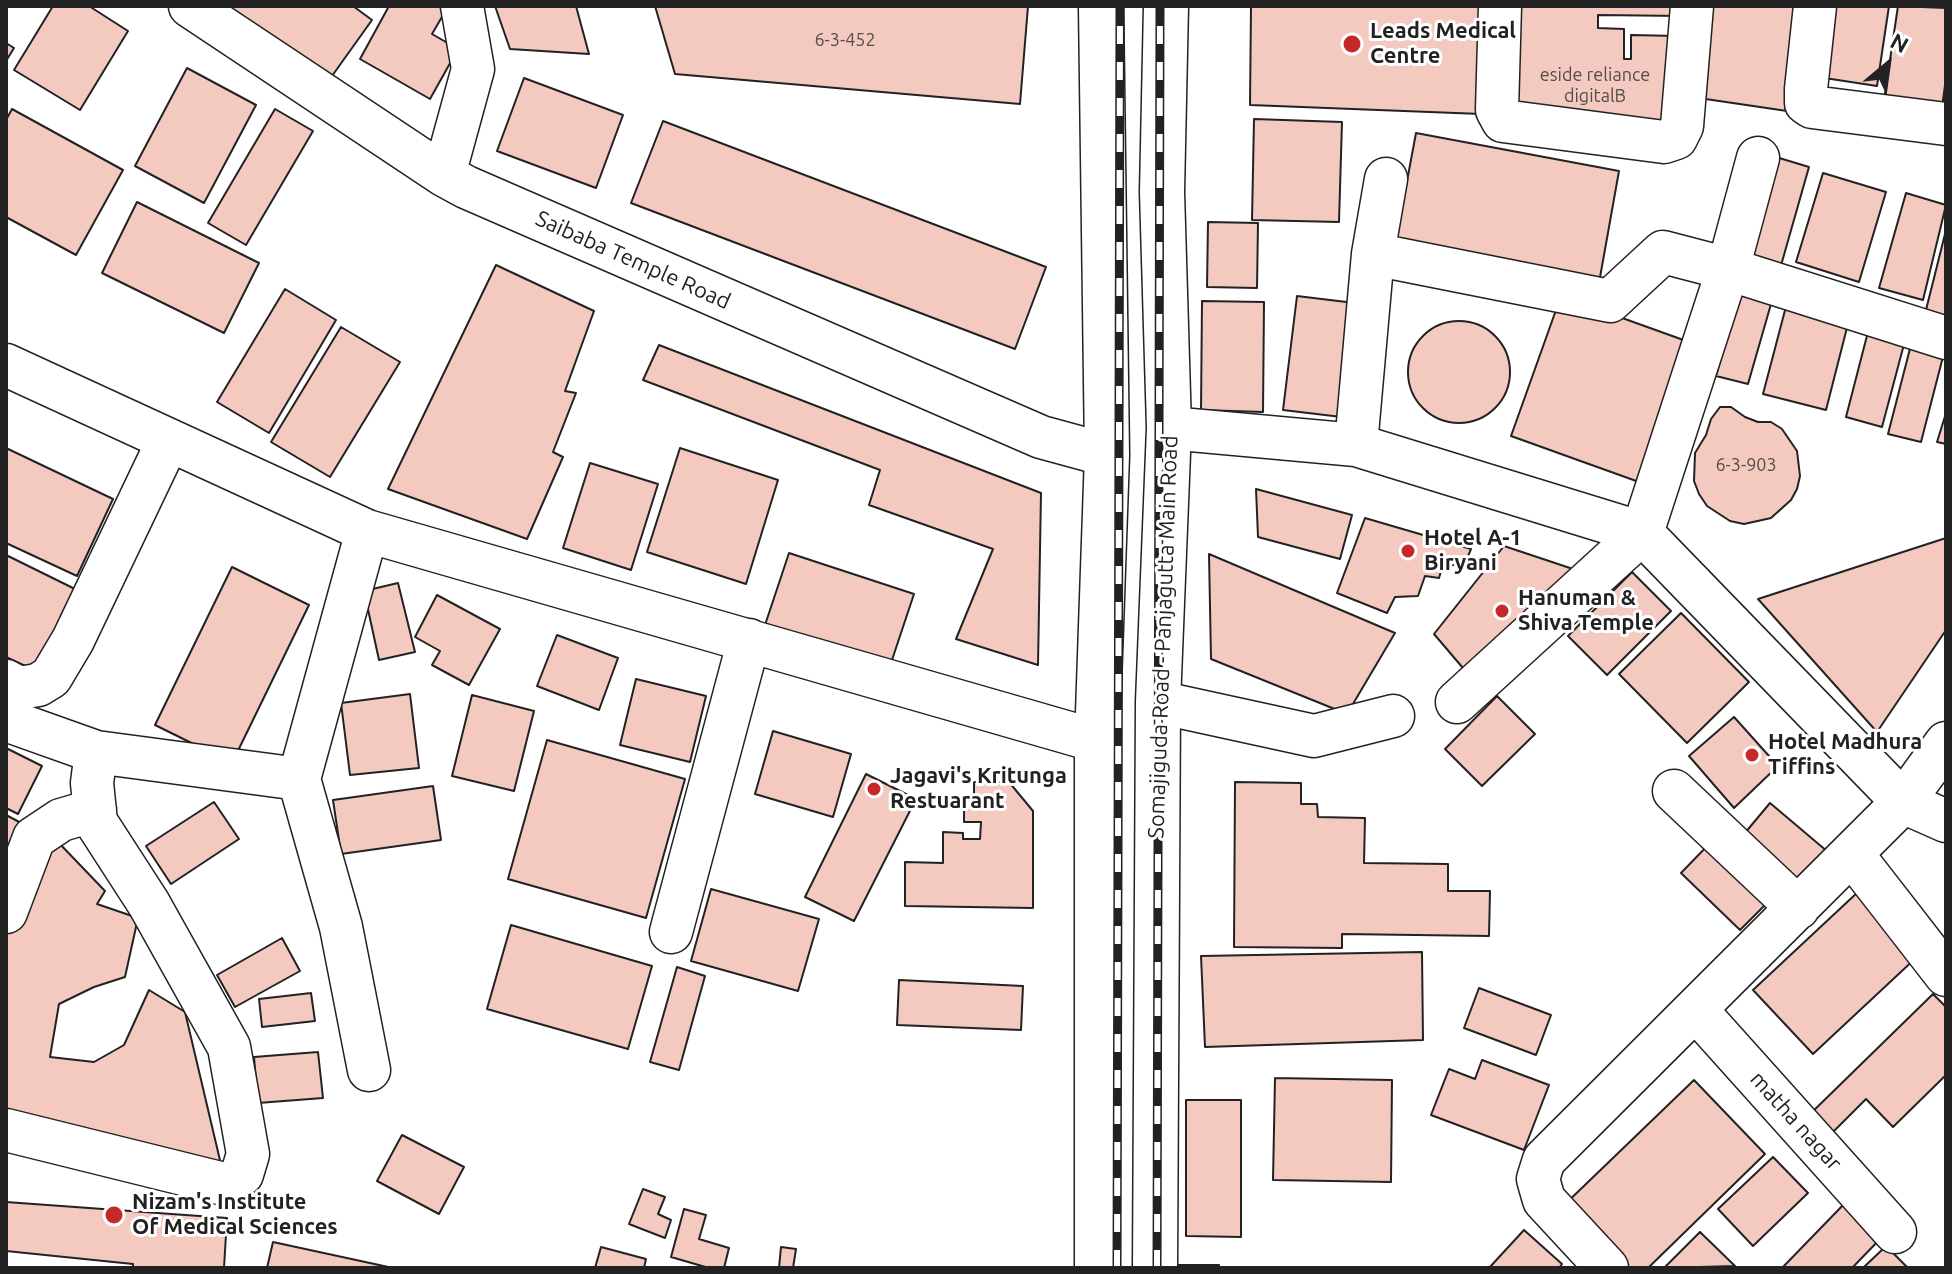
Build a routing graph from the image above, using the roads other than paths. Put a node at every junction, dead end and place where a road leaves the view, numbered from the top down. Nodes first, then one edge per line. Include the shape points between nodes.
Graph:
1 (190, 6) edge
2 (462, 6) edge
3 (1101, 6) edge
4 (1166, 6) edge
5 (1500, 6) edge
6 (1692, 6) edge
7 (1815, 6) edge
8 (1946, 124) edge
9 (1758, 158) dead end
10 (444, 175) junction
11 (1386, 179) dead end
12 (1373, 254) junction
13 (1728, 269) junction
14 (1946, 338) edge
15 (6, 365) edge
16 (1169, 428) junction
17 (168, 441) junction
18 (1356, 445) junction
19 (1107, 455) junction
20 (367, 531) junction
21 (1642, 533) junction
22 (749, 640) junction
23 (6, 681) edge
24 (1158, 702) junction
25 (1457, 702) dead end
26 (1393, 716) dead end
27 (6, 720) edge
28 (1097, 741) junction
29 (1946, 743) edge
30 (96, 752) junction
31 (299, 779) junction
32 (1674, 791) dead end
33 (1903, 802) junction
34 (95, 810) junction
35 (1946, 821) edge
36 (1852, 854) junction
37 (1798, 908) junction
38 (6, 912) edge
39 (671, 932) dead end
40 (1946, 975) edge
41 (1696, 1010) junction
42 (369, 1070) dead end
43 (6, 1130) edge
44 (1895, 1232) dead end
45 (1097, 1268) edge
46 (1155, 1268) edge
47 (1607, 1268) edge

1 - 10 street, Saibaba Temple Road
2 - 10 street via 473,69
3 - 19 highway
4 - 16 highway, Somajiguda Road - Panjagutta Main Road via 1162,192
5 - 6 street via 1497,110 1503,121 1664,142 1676,138 1682,126
7 - 8 street via 1806,103
9 - 13 street
10 - 19 street, Saibaba Temple Road via 1041,437
11 - 12 street
12 - 13 street via 1610,301 1663,252
12 - 18 street
13 - 14 street
13 - 21 street
15 - 17 street
16 - 18 street
16 - 24 highway, Somajiguda Road - Panjagutta Main Road
17 - 20 street
17 - 23 street via 51,677 19,688
18 - 21 street
19 - 28 highway
20 - 22 street
20 - 31 street
21 - 25 street
21 - 33 street
22 - 28 street
22 - 39 street
24 - 26 street via 1314,736
24 - 46 highway, Somajiguda Road - Panjagutta Main Road
27 - 30 street
28 - 45 highway
29 - 33 street
30 - 31 street
30 - 34 street
31 - 42 street via 341,927
32 - 37 street
33 - 35 street
33 - 36 street
34 - 38 street via 61,820 34,838
34 - 43 street via 96,822 229,1047 248,1154 242,1174 228,1185
36 - 37 street
36 - 40 street
37 - 41 street
41 - 44 street, matha nagar
41 - 47 street via 1544,1160 1538,1179 1544,1200

